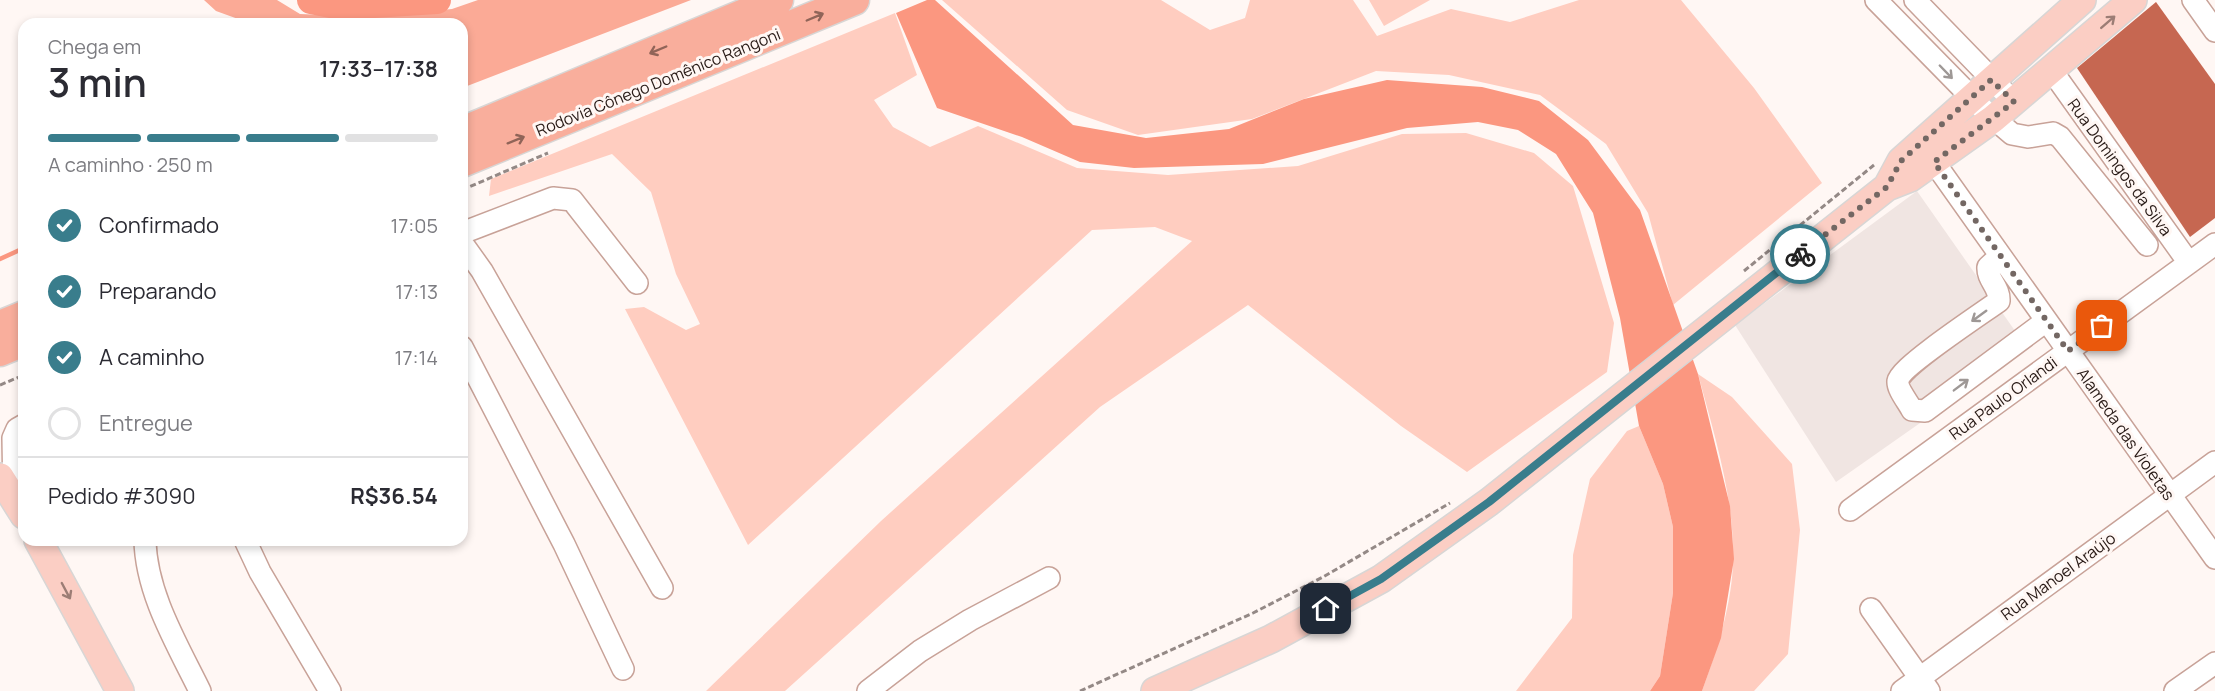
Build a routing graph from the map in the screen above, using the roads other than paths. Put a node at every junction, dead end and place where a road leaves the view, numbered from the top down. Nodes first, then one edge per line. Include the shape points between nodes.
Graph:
1 (778, 0) edge
2 (854, 0) edge
3 (1876, 0) edge
4 (1915, 0) edge
5 (2082, 0) edge
6 (2133, 0) edge
7 (2193, 0) edge
8 (2050, 24) edge
9 (1943, 30) junction
10 (2215, 31) edge
11 (1921, 46) junction
12 (2072, 53) junction
13 (2052, 71) junction
14 (1982, 89) junction
15 (2014, 102) junction
16 (1993, 119) junction
17 (468, 129) edge
18 (468, 160) edge
19 (1934, 162) junction
20 (1887, 187) junction
21 (468, 231) edge
22 (2147, 244) dead end
23 (2215, 244) edge
24 (468, 252) edge
25 (2000, 256) junction
26 (2189, 263) junction
27 (637, 283) dead end
28 (18, 318) edge
29 (2046, 321) junction
30 (0, 326) edge
31 (18, 344) edge
32 (0, 351) edge
33 (2068, 351) junction
34 (468, 359) edge
35 (18, 428) edge
36 (2215, 462) edge
37 (2169, 494) junction
38 (13, 496) edge
39 (1850, 510) dead end
40 (41, 546) edge
41 (146, 546) edge
42 (248, 546) edge
43 (2215, 558) edge
44 (1049, 578) dead end
45 (662, 588) dead end
46 (1871, 609) dead end
47 (2215, 663) edge
48 (623, 669) dead end
49 (1924, 685) edge
50 (120, 691) edge
51 (200, 691) edge
52 (330, 691) edge
53 (868, 691) edge
54 (1155, 691) edge
55 (1902, 691) edge
56 (2175, 691) edge

1 -> 17 highway, Rodovia Cônego Domênico Rangoni
18 -> 2 highway, Rodovia Cônego Domênico Rangoni
3 - 11 street
4 - 9 street
5 - 8 main road
12 -> 6 main road
7 - 10 street
8 - 12 main road
8 - 13 main road
8 - 14 main road
9 - 11 street
9 - 14 street
11 -> 14 street
12 - 13 main road
13 - 15 main road
13 - 26 street, Rua Domingos da Silva
14 - 15 street
14 - 16 street
14 - 20 main road via 1901,161
15 - 16 main road
16 - 19 main road
16 - 22 street via 2012,134 2028,137 2054,133 2060,137
19 - 20 main road
19 - 25 street, Alameda das Violetas
20 - 54 main road via 1489,502 1381,579 1271,639
21 - 27 street via 553,198 572,200
23 - 26 street, Rua Paulo Orlandi
24 - 45 street
25 - 29 street, Alameda das Violetas
25 -> 29 street via 1988,267 1987,274 2000,292 1999,301 1902,373 1899,386 1912,410 1925,411
26 - 33 street, Rua Paulo Orlandi
28 - 30 highway
29 - 33 street, Alameda das Violetas
31 - 32 highway
33 - 37 street, Alameda das Violetas
33 - 39 street, Rua Paulo Orlandi
34 - 48 street via 564,544
35 - 38 street via 13,438
36 - 37 street, Rua Manoel Araújo
37 - 43 street, Alameda das Violetas
37 - 49 street, Rua Manoel Araújo
40 -> 50 main road
41 - 51 street via 151,579 166,621
42 - 52 street
44 - 53 street via 930,644
46 - 49 street
47 - 56 street
49 - 55 street, Rua Manoel Araújo

